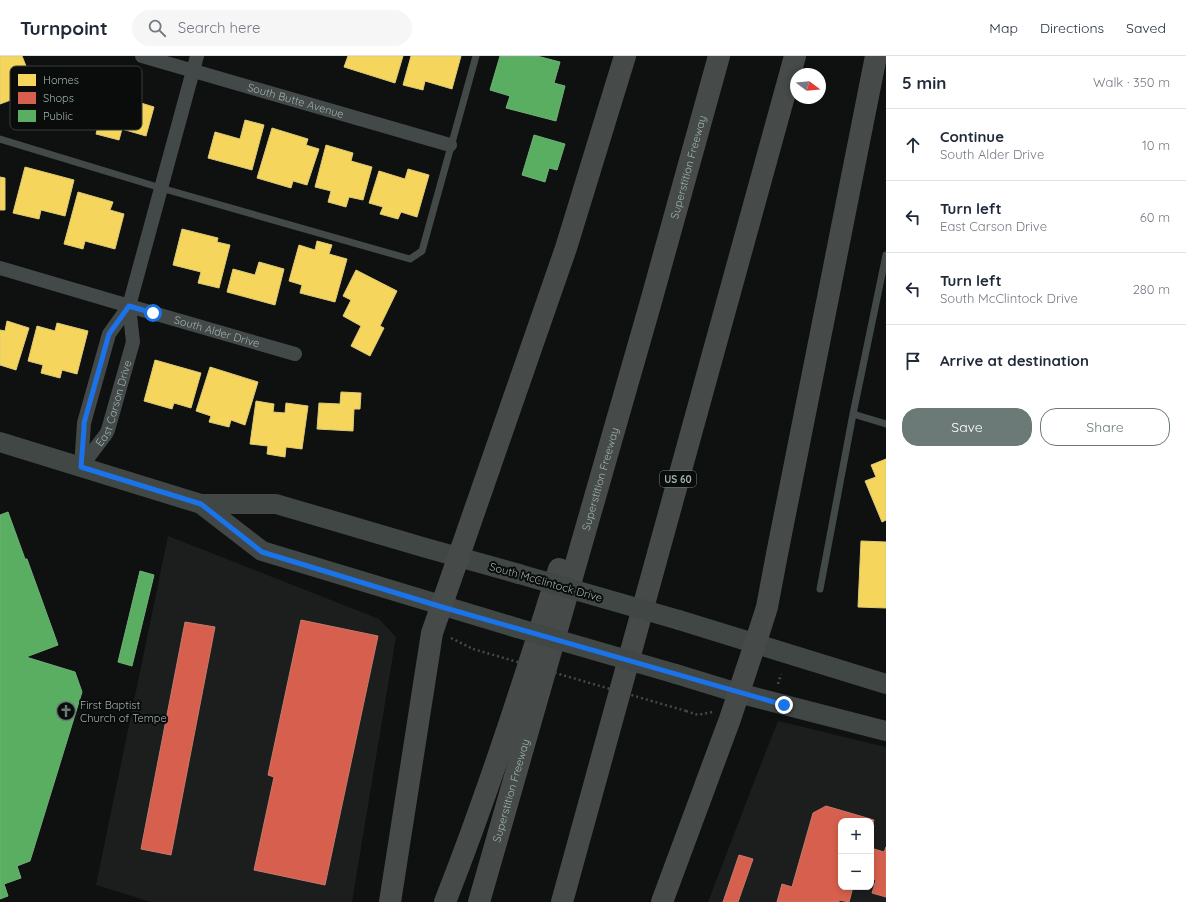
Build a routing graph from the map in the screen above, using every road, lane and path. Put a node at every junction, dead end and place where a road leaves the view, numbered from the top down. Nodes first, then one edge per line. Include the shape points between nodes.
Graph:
1 (142, 56) edge
2 (197, 56) edge
3 (476, 56) edge
4 (625, 56) edge
5 (719, 56) edge
6 (795, 56) edge
7 (876, 56) edge
8 (193, 70) junction
9 (0, 140) edge
10 (450, 145) junction
11 (161, 188) junction
12 (886, 255) edge
13 (0, 268) edge
14 (650, 305) junction
15 (129, 306) junction
16 (296, 354) dead end
17 (853, 414) junction
18 (886, 424) edge
19 (0, 442) edge
20 (81, 467) junction
21 (201, 504) junction
22 (459, 557) junction
23 (820, 589) dead end
24 (442, 607) junction
25 (450, 638) dead end
26 (755, 643) junction
27 (781, 674) dead end
28 (886, 684) edge
29 (777, 686) dead end
30 (738, 693) junction
31 (711, 712) dead end
32 (886, 731) edge
33 (390, 902) edge
34 (445, 902) edge
35 (479, 902) edge
36 (562, 902) edge
37 (662, 902) edge

1 - 8 street, South Butte Avenue
2 - 8 street, East Carson Drive
3 - 10 lane
4 - 22 highway via 566,248
5 - 14 highway, Superstition Freeway
6 - 36 highway, US 60
7 - 26 highway via 768,607
8 - 10 street, South Butte Avenue
8 - 11 street, East Carson Drive
9 - 11 lane
10 - 11 lane via 422,250 410,259
11 - 15 street, East Carson Drive
12 - 17 lane
13 - 15 street, South Alder Drive
14 - 34 highway via 566,546 521,688
14 - 35 highway, Superstition Freeway
15 - 16 street, South Alder Drive
15 - 20 street, East Carson Drive via 109,334 84,423
15 - 20 street, East Carson Drive via 132,342 108,430
17 - 18 lane
17 - 23 lane
19 - 20 main road, South McClintock Drive
20 - 21 main road, South McClintock Drive
21 - 22 main road, South McClintock Drive via 276,504
21 - 24 main road, South McClintock Drive via 262,552
22 - 24 highway
22 - 26 main road, South McClintock Drive, bridge
24 - 30 main road, South McClintock Drive, bridge
24 - 33 highway via 432,633
25 - 31 path, bridge via 473,649 698,715
26 - 28 main road, South McClintock Drive
26 - 30 highway
27 - 29 path
30 - 32 main road, South McClintock Drive
30 - 37 highway

